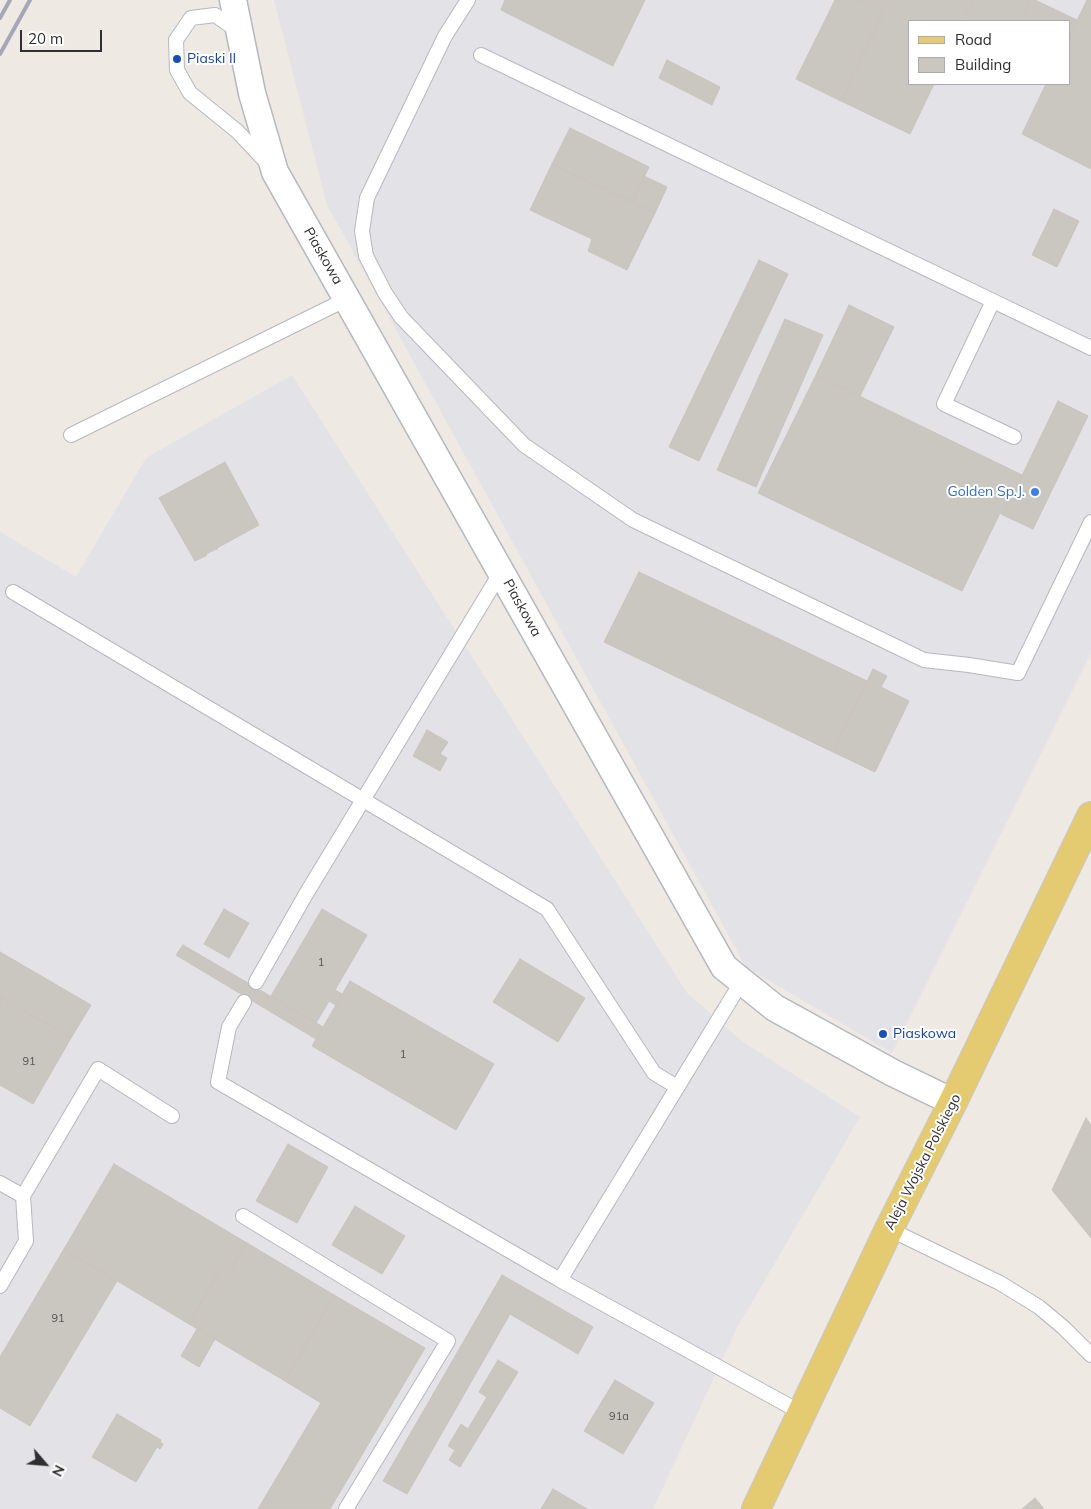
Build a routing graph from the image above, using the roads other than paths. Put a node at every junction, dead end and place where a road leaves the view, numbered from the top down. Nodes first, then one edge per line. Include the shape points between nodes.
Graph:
1 (233, 0) edge
2 (468, 0) edge
3 (239, 32) junction
4 (481, 55) dead end
5 (275, 172) junction
6 (347, 299) junction
7 (993, 301) junction
8 (1091, 348) edge
9 (71, 434) dead end
10 (1014, 437) dead end
11 (1091, 522) edge
12 (502, 572) junction
13 (13, 592) dead end
14 (362, 801) junction
15 (1091, 816) edge
16 (742, 981) junction
17 (256, 982) dead end
18 (244, 1002) dead end
19 (677, 1087) junction
20 (953, 1102) junction
21 (172, 1116) dead end
22 (0, 1183) edge
23 (23, 1196) junction
24 (244, 1216) dead end
25 (889, 1229) junction
26 (560, 1280) junction
27 (0, 1286) edge
28 (1091, 1355) edge
29 (802, 1413) junction
30 (346, 1509) edge
31 (756, 1509) edge

1 - 3 street, Piaskowa
2 - 11 lane via 445,36 367,198 362,231 366,256 384,293 401,317 524,445 633,520 924,660 1018,673
3 - 5 street, Piaskowa via 252,93
3 - 5 lane via 215,15 191,18 176,40 177,70 190,92 237,131
4 - 7 lane
5 - 6 street, Piaskowa
6 - 9 lane
6 - 12 street, Piaskowa
7 - 8 lane
7 - 10 lane via 944,404
12 - 14 lane
12 - 16 street, Piaskowa via 724,967
13 - 14 lane
14 - 17 lane
14 - 19 lane via 547,909 654,1073
15 - 20 main road, Aleja Wojska Polskiego
16 - 19 lane
16 - 20 street, Piaskowa via 775,1008
18 - 26 lane via 230,1027 218,1082
19 - 26 lane
20 - 25 main road, Aleja Wojska Polskiego
21 - 23 lane via 98,1069
22 - 23 lane
23 - 27 lane via 26,1240
24 - 30 lane via 448,1341
25 - 28 lane via 1000,1283 1039,1307
25 - 29 main road, Aleja Wojska Polskiego
26 - 29 lane
29 - 31 main road, Aleja Wojska Polskiego

